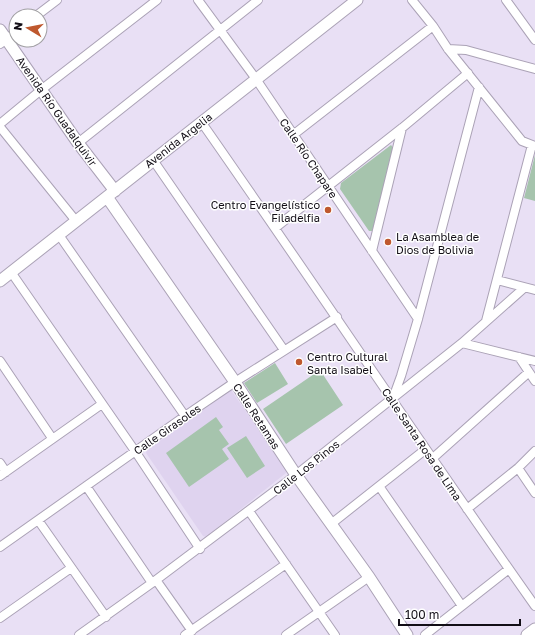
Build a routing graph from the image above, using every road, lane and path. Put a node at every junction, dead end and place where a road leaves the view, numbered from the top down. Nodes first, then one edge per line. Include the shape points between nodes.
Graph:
1 (57, 0) edge
2 (157, 0) edge
3 (198, 0) edge
4 (258, 0) edge
5 (357, 0) edge
6 (412, 0) edge
7 (506, 0) edge
8 (46, 8) edge
9 (433, 26) junction
10 (220, 30) junction
11 (2, 38) edge
12 (535, 40) edge
13 (448, 49) junction
14 (535, 69) edge
15 (468, 73) junction
16 (256, 79) junction
17 (479, 87) junction
18 (41, 90) junction
19 (202, 123) junction
20 (0, 125) edge
21 (402, 128) junction
22 (293, 135) junction
23 (78, 143) junction
24 (534, 146) edge
25 (153, 160) junction
26 (328, 186) junction
27 (111, 194) junction
28 (76, 222) junction
29 (276, 228) junction
30 (59, 235) junction
31 (372, 251) junction
32 (11, 272) junction
33 (497, 280) junction
34 (0, 281) edge
35 (524, 288) junction
36 (535, 290) edge
37 (337, 317) junction
38 (418, 318) junction
39 (485, 321) junction
40 (462, 343) junction
41 (284, 350) junction
42 (519, 356) junction
43 (535, 361) edge
44 (0, 362) edge
45 (529, 372) junction
46 (535, 381) edge
47 (235, 382) junction
48 (392, 400) junction
49 (102, 404) junction
50 (185, 416) junction
51 (52, 438) junction
52 (426, 449) junction
53 (135, 451) junction
54 (535, 451) edge
55 (433, 458) junction
56 (0, 463) edge
57 (518, 468) junction
58 (3, 474) edge
59 (296, 475) junction
60 (86, 486) junction
61 (379, 486) junction
62 (535, 493) edge
63 (467, 509) junction
64 (249, 511) junction
65 (38, 520) junction
66 (331, 524) junction
67 (0, 547) edge
68 (200, 548) junction
69 (286, 564) junction
70 (71, 568) junction
71 (509, 569) junction
72 (369, 578) junction
73 (154, 582) junction
74 (462, 606) junction
75 (535, 606) edge
76 (320, 612) junction
77 (106, 616) junction
78 (0, 618) edge
79 (188, 633) edge
80 (79, 635) edge
81 (286, 635) edge
82 (335, 635) edge
83 (407, 635) edge
84 (425, 635) edge

1 - 8 street
2 - 18 street
3 - 10 street, Calle Río Chapare
4 - 10 street
5 - 16 street, Avenida Argelia
6 - 9 street
7 - 12 street
9 - 13 street
9 - 22 street
10 - 16 street, Calle Río Chapare
10 - 23 street
11 - 18 street, Avenida Río Guadalquivir
13 - 14 street via 466,50
13 - 15 street
15 - 17 street
15 - 21 street
16 - 19 street, Avenida Argelia
16 - 22 street, Calle Río Chapare
17 - 24 street via 522,141
17 - 38 street
18 - 20 street
18 - 23 street, Avenida Río Guadalquivir
19 - 25 street, Avenida Argelia
19 - 29 street, Calle Santa Rosa de Lima
20 - 28 street
21 - 26 street
21 - 31 street
22 - 26 street, Calle Río Chapare
23 - 27 street, Avenida Río Guadalquivir
24 - 33 street
25 - 27 street, Avenida Argelia
25 - 41 street
26 - 29 street
26 - 31 street, Calle Río Chapare
27 - 28 street, Avenida Argelia
27 - 47 street, Calle Retamas
28 - 30 street, Avenida Argelia
29 - 37 street, Calle Santa Rosa de Lima
30 - 32 street, Avenida Argelia
30 - 50 street
31 - 38 street, Calle Río Chapare
32 - 34 street, Avenida Argelia
32 - 49 street
33 - 35 street
33 - 39 street
35 - 36 street
35 - 39 street, Calle Los Pinos
37 - 41 street, Calle Girasoles
37 - 48 street, Calle Santa Rosa de Lima
38 - 48 street
39 - 40 street, Calle Los Pinos
40 - 42 street
40 - 48 street, Calle Los Pinos
41 - 47 street, Calle Girasoles
42 - 43 street
42 - 45 street
44 - 51 street
45 - 46 street
45 - 55 street
47 - 50 street, Calle Girasoles
47 - 59 street, Calle Retamas
48 - 52 street, Calle Santa Rosa de Lima
48 - 59 street, Calle Los Pinos
49 - 51 street
49 - 53 street
50 - 53 street, Calle Girasoles
51 - 58 street
52 - 55 street, Calle Santa Rosa de Lima
52 - 61 street
53 - 60 street, Calle Girasoles
53 - 68 street
54 - 57 street
55 - 63 street, Calle Santa Rosa de Lima
56 - 58 street
57 - 62 street
57 - 63 street
59 - 64 street, Calle Los Pinos
59 - 66 street, Calle Retamas
60 - 65 street, Calle Girasoles
60 - 73 street
61 - 66 street
61 - 74 street
63 - 71 street, Calle Santa Rosa de Lima
64 - 68 street, Calle Los Pinos
64 - 69 street
65 - 67 street, Calle Girasoles
65 - 70 street
66 - 72 street, Calle Retamas
68 - 73 street, Calle Los Pinos
69 - 76 street
69 - 79 street
70 - 77 street
70 - 78 street
71 - 74 street
71 - 75 street, Calle Santa Rosa de Lima
72 - 76 street
72 - 83 street, Calle Retamas
73 - 77 street, Calle Los Pinos
73 - 79 street
74 - 84 street
76 - 81 street
76 - 82 street
77 - 80 street, Calle Los Pinos

